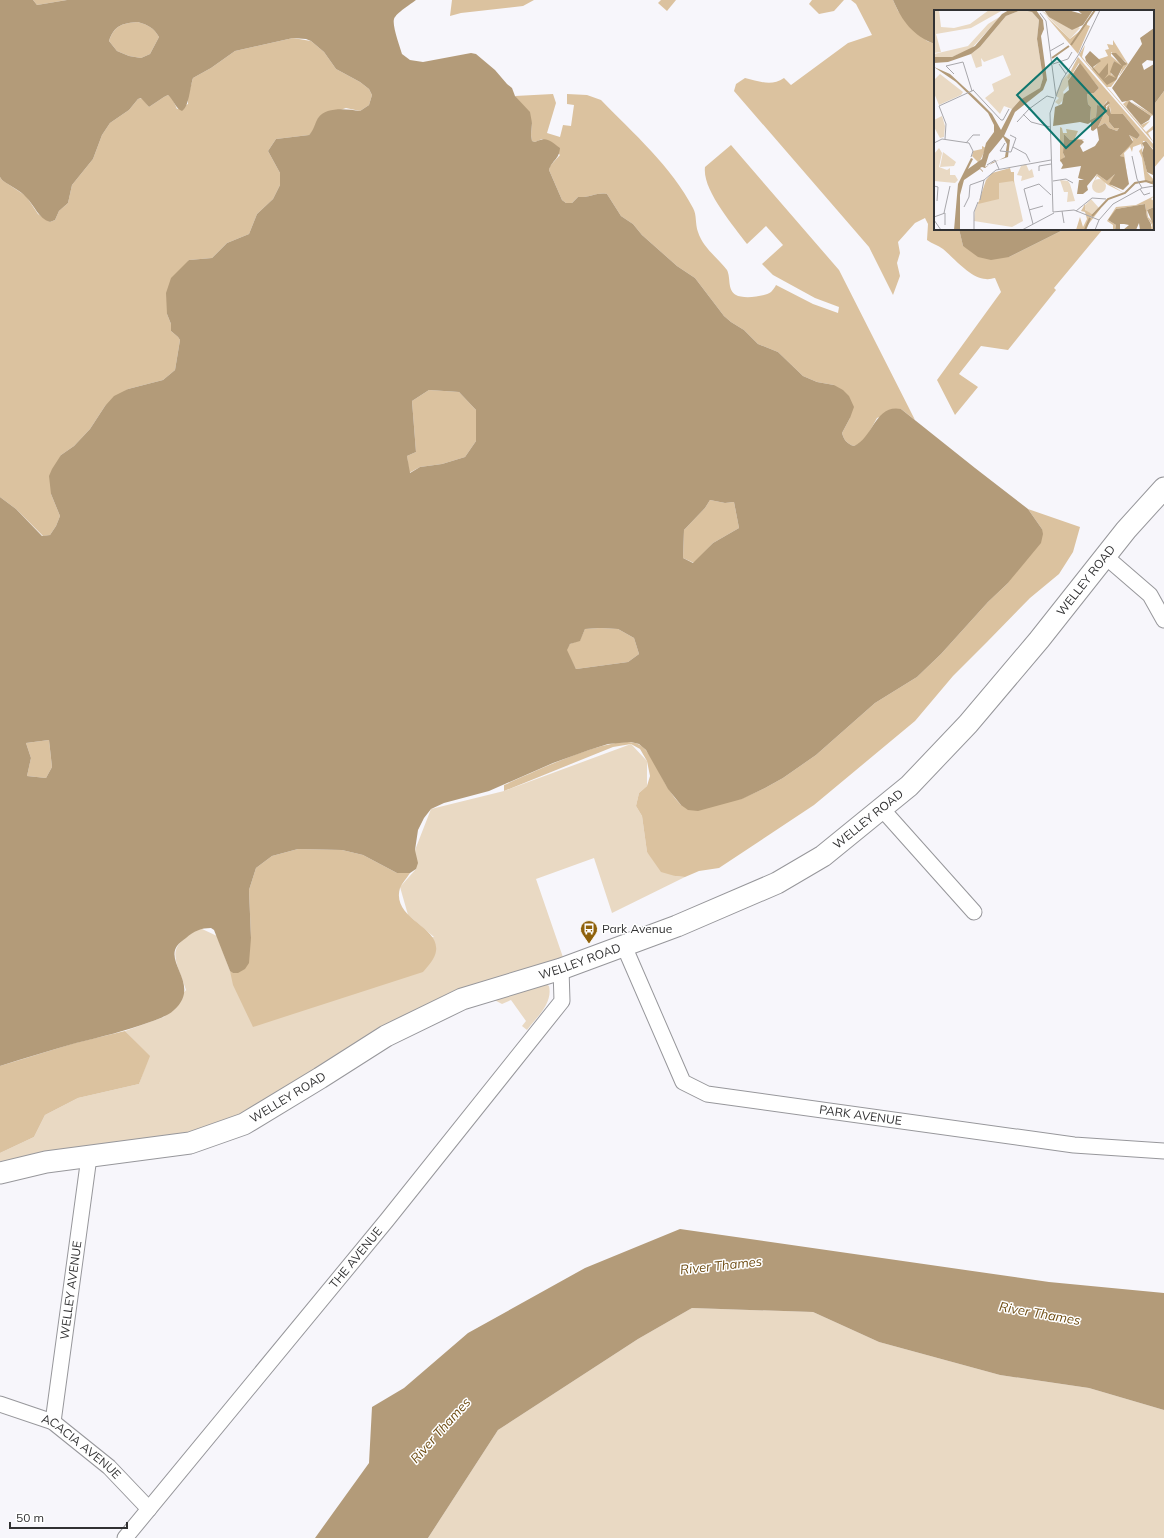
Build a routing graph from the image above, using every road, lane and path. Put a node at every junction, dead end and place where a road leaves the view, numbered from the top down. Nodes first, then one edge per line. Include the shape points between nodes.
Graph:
1 (1164, 488) edge
2 (1106, 557) junction
3 (1164, 620) edge
4 (882, 809) junction
5 (974, 912) dead end
6 (624, 946) junction
7 (561, 968) junction
8 (1164, 1151) edge
9 (89, 1157) junction
10 (0, 1173) edge
11 (0, 1404) edge
12 (53, 1422) junction
13 (149, 1509) junction
14 (125, 1538) edge

1 - 2 main road, WELLEY ROAD via 1126,530
2 - 3 street via 1150,595
2 - 4 main road, WELLEY ROAD via 968,724
4 - 5 street
4 - 6 main road, WELLEY ROAD via 823,856 777,883
6 - 7 main road, WELLEY ROAD
6 - 8 street, PARK AVENUE via 683,1082 707,1094 1074,1145
7 - 9 main road, WELLEY ROAD via 462,999 386,1036 244,1124 190,1143
7 - 13 street, THE AVENUE via 562,1001 387,1220
9 - 10 main road, WELLEY ROAD via 46,1162
9 - 12 street, WELLEY AVENUE
11 - 12 street, ACACIA AVENUE
12 - 13 street, ACACIA AVENUE via 109,1467
13 - 14 street, THE AVENUE

